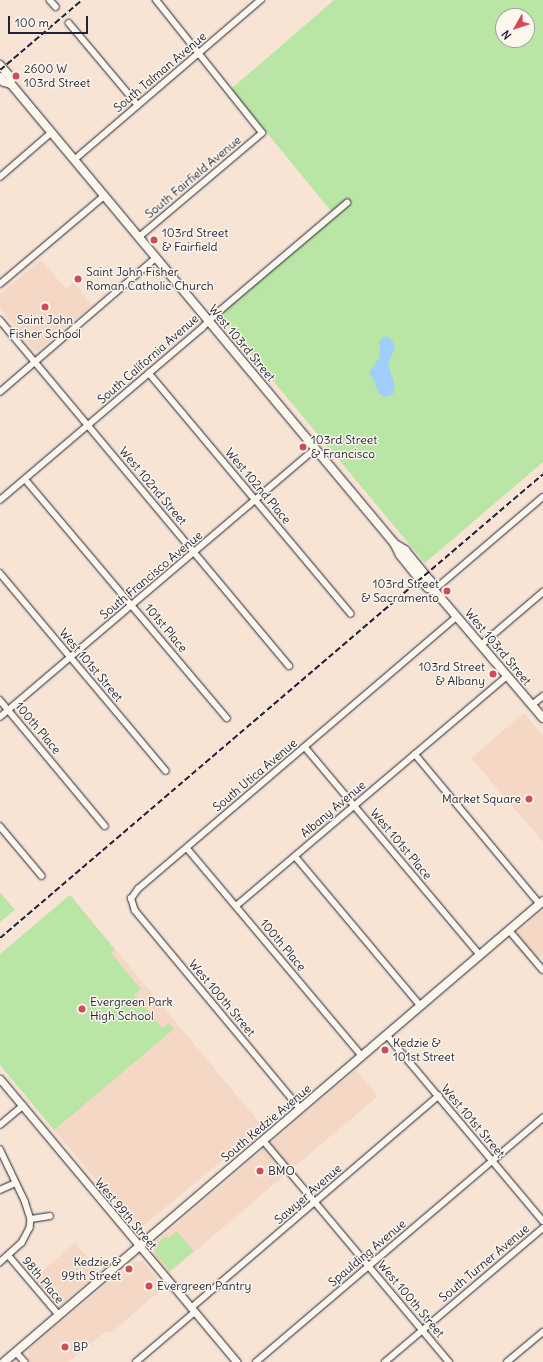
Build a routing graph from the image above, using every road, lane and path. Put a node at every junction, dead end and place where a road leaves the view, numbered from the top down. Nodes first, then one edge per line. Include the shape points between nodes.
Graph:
1 (50, 0) edge
2 (156, 0) edge
3 (261, 0) edge
4 (56, 7) dead end
5 (69, 23) dead end
6 (200, 52) junction
7 (0, 65) edge
8 (0, 77) edge
9 (10, 84) junction
10 (138, 105) junction
11 (51, 133) junction
12 (74, 160) junction
13 (0, 177) edge
14 (104, 196) junction
15 (348, 203) dead end
16 (139, 237) junction
17 (156, 258) junction
18 (0, 284) edge
19 (0, 320) edge
20 (209, 321) junction
21 (35, 362) junction
22 (149, 373) junction
23 (0, 392) edge
24 (88, 425) junction
25 (315, 449) junction
26 (25, 478) junction
27 (543, 497) edge
28 (0, 500) edge
29 (255, 500) junction
30 (194, 552) junction
31 (0, 573) edge
32 (434, 590) junction
33 (543, 592) edge
34 (132, 605) junction
35 (351, 614) dead end
36 (457, 617) junction
37 (481, 645) junction
38 (71, 657) junction
39 (289, 666) dead end
40 (507, 676) junction
41 (543, 696) edge
42 (0, 700) edge
43 (532, 706) junction
44 (8, 710) junction
45 (0, 717) edge
46 (227, 718) dead end
47 (543, 718) edge
48 (305, 746) junction
49 (416, 754) junction
50 (166, 771) dead end
51 (355, 806) junction
52 (0, 826) edge
53 (105, 826) dead end
54 (187, 848) junction
55 (295, 856) junction
56 (42, 876) dead end
57 (131, 899) joint
58 (542, 903) edge
59 (236, 906) junction
60 (509, 930) junction
61 (480, 955) junction
62 (543, 970) edge
63 (421, 1006) junction
64 (387, 1035) junction
65 (362, 1056) junction
66 (0, 1079) edge
67 (438, 1096) junction
68 (23, 1106) junction
69 (300, 1109) junction
70 (543, 1118) edge
71 (0, 1125) edge
72 (263, 1140) junction
73 (0, 1149) edge
74 (493, 1161) junction
75 (16, 1183) junction
76 (0, 1190) edge
77 (315, 1202) junction
78 (50, 1216) dead end
79 (31, 1219) junction
80 (543, 1221) edge
81 (543, 1228) edge
82 (139, 1247) junction
83 (9, 1256) junction
84 (0, 1263) edge
85 (369, 1266) junction
86 (193, 1310) junction
87 (59, 1316) junction
88 (422, 1330) junction
89 (543, 1332) edge
90 (16, 1352) junction
91 (4, 1362) edge
92 (24, 1362) edge
93 (136, 1362) edge
94 (237, 1362) edge
95 (256, 1362) edge
96 (385, 1362) edge
97 (449, 1362) edge
98 (507, 1362) edge

1 - 4 street
2 - 6 street
3 - 6 street, South Talman Avenue
5 - 10 street
6 - 10 street, South Talman Avenue
6 - 16 street, South Fairfield Avenue via 262,133
7 - 9 main road, West 103rd Street via 10,77
8 - 9 main road, West 103rd Street
9 - 11 main road, West 103rd Street
10 - 12 street, South Talman Avenue
11 - 12 main road, West 103rd Street
11 - 13 street
12 - 14 main road, West 103rd Street
14 - 16 main road, West 103rd Street
14 - 18 street
15 - 20 street, South California Avenue
16 - 17 main road, West 103rd Street
17 - 20 main road, West 103rd Street
17 - 21 street
19 - 21 street, West 102nd Street
20 - 22 street, South California Avenue
20 - 25 main road, West 103rd Street
21 - 23 street
21 - 24 street, West 102nd Street
22 - 24 street, South California Avenue
22 - 29 street, West 102nd Place
24 - 26 street, South California Avenue
24 - 30 street, West 102nd Street
25 - 29 street, South Francisco Avenue
25 - 32 main road, West 103rd Street via 394,543 420,580
26 - 28 street, South California Avenue
26 - 34 street, 101st Place
27 - 32 street
29 - 30 street, South Francisco Avenue
29 - 35 street, West 102nd Place
30 - 34 street, South Francisco Avenue
30 - 39 street, West 102nd Street
31 - 38 street, West 101st Street
32 - 36 main road, West 103rd Street
33 - 37 street
34 - 38 street, South Francisco Avenue
34 - 46 street, 101st Place
36 - 37 main road, West 103rd Street
36 - 48 street, South Utica Avenue
37 - 40 main road, West 103rd Street
38 - 44 street, South Francisco Avenue
38 - 50 street, West 101st Street
40 - 43 main road, West 103rd Street
40 - 49 street, Albany Avenue
41 - 43 street
42 - 44 street, 100th Place
43 - 47 main road, West 103rd Street
44 - 45 street, South Francisco Avenue
44 - 53 street, 100th Place
48 - 51 street, West 101st Place
48 - 54 street, South Utica Avenue
49 - 51 street, Albany Avenue
49 - 58 street
51 - 55 street, Albany Avenue
51 - 61 street, West 101st Place
52 - 56 street
54 - 57 street, South Utica Avenue via 138,889
54 - 59 street, 100th Place
55 - 59 street, Albany Avenue
55 - 63 street
57 - 69 street, West 100th Street via 136,911
58 - 60 main road, South Kedzie Avenue
59 - 65 street, 100th Place
60 - 61 main road, South Kedzie Avenue
60 - 62 street
61 - 63 main road, South Kedzie Avenue
63 - 64 main road, South Kedzie Avenue
64 - 65 main road, South Kedzie Avenue
64 - 67 street, West 101st Street
65 - 69 main road, South Kedzie Avenue
66 - 68 street, West 99th Street
67 - 74 street, West 101st Street
67 - 77 street, Sawyer Avenue
68 - 71 street
68 - 82 street, West 99th Street
69 - 72 main road, South Kedzie Avenue
70 - 74 street, Spaulding Avenue
72 - 77 street, West 100th Street
72 - 82 main road, South Kedzie Avenue
73 - 75 street
74 - 80 street, West 101st Street
74 - 85 street, Spaulding Avenue
75 - 76 street
75 - 79 street
77 - 85 street, West 100th Street
77 - 86 street, Sawyer Avenue
78 - 79 street
79 - 83 street, 98th Place via 30,1228 22,1243
81 - 88 street, South Turner Avenue
82 - 86 street, West 99th Street
82 - 87 main road, South Kedzie Avenue
83 - 84 street
83 - 87 street, 98th Place
85 - 88 street, West 100th Street
85 - 95 street, Spaulding Avenue
86 - 93 street, Sawyer Avenue
86 - 94 street, West 99th Street
87 - 90 main road, South Kedzie Avenue
88 - 96 street, South Turner Avenue
88 - 97 street, West 100th Street
89 - 98 street
90 - 91 main road, South Kedzie Avenue
90 - 92 street

